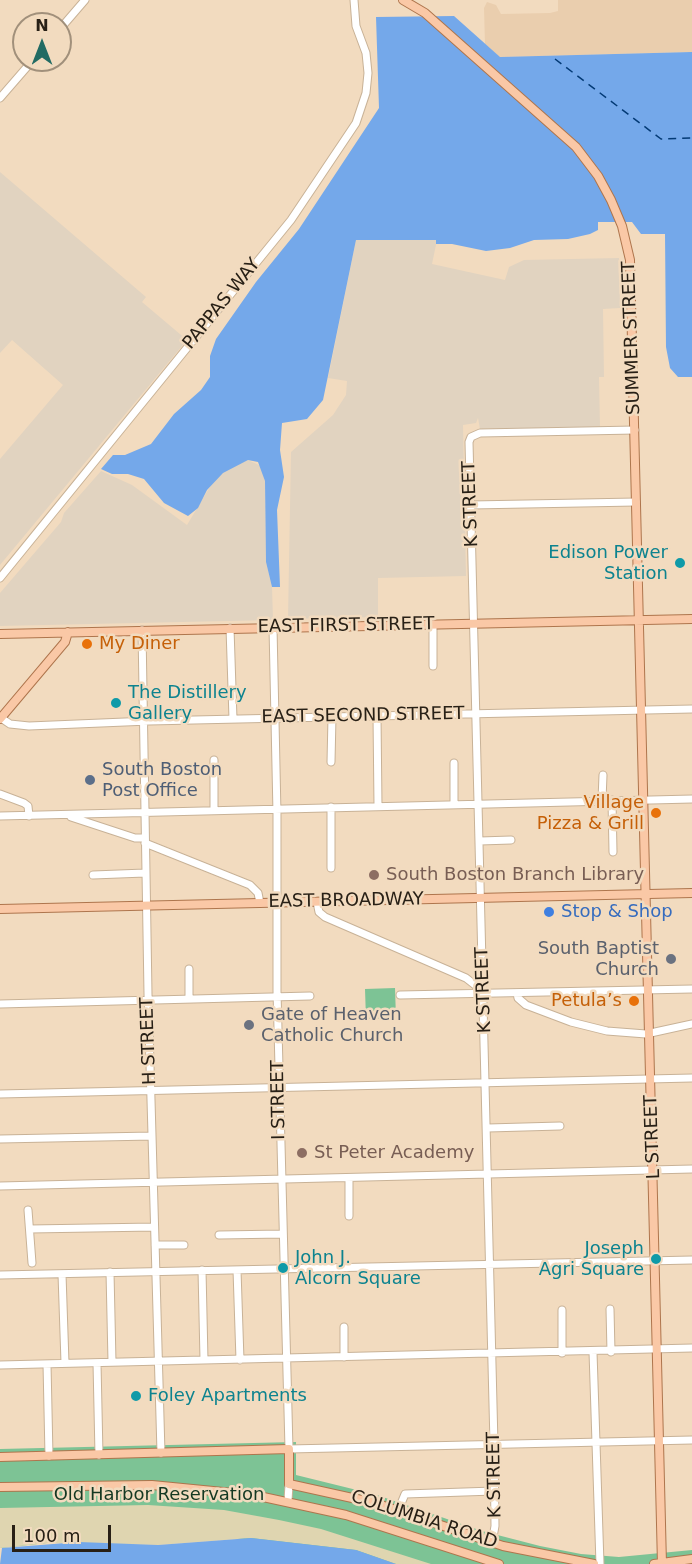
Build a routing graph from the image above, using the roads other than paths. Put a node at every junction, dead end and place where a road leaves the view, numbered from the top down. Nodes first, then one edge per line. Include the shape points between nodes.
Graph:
1 (85, 0) edge
2 (354, 0) edge
3 (404, 0) edge
4 (417, 0) edge
5 (425, 13) junction
6 (72, 15) edge
7 (23, 72) edge
8 (0, 98) edge
9 (635, 430) junction
10 (636, 502) junction
11 (471, 505) junction
12 (0, 578) edge
13 (692, 619) edge
14 (639, 620) junction
15 (474, 623) junction
16 (433, 624) junction
17 (273, 627) junction
18 (230, 628) junction
19 (142, 630) junction
20 (68, 632) junction
21 (0, 634) edge
22 (433, 666) dead end
23 (692, 709) edge
24 (641, 710) junction
25 (477, 714) junction
26 (1, 716) edge
27 (377, 716) junction
28 (332, 717) junction
29 (276, 718) junction
30 (233, 719) junction
31 (142, 721) junction
32 (214, 760) dead end
33 (331, 762) dead end
34 (453, 763) dead end
35 (603, 775) dead end
36 (0, 794) edge
37 (692, 799) edge
38 (602, 800) junction
39 (612, 800) junction
40 (643, 800) junction
41 (479, 803) junction
42 (454, 804) junction
43 (378, 806) junction
44 (331, 807) junction
45 (277, 808) junction
46 (214, 809) junction
47 (145, 811) junction
48 (57, 815) junction
49 (0, 816) edge
50 (29, 816) junction
51 (511, 840) dead end
52 (145, 841) junction
53 (480, 841) junction
54 (613, 852) dead end
55 (331, 868) dead end
56 (146, 873) junction
57 (93, 875) dead end
58 (692, 893) edge
59 (645, 894) junction
60 (481, 898) junction
61 (276, 902) junction
62 (317, 902) junction
63 (260, 903) junction
64 (146, 905) junction
65 (0, 909) edge
66 (189, 969) dead end
67 (692, 989) edge
68 (646, 990) junction
69 (484, 992) junction
70 (517, 993) junction
71 (400, 995) dead end
72 (309, 996) dead end
73 (277, 997) junction
74 (189, 999) junction
75 (148, 1000) junction
76 (0, 1004) edge
77 (692, 1024) edge
78 (650, 1033) junction
79 (692, 1078) edge
80 (651, 1079) junction
81 (487, 1083) junction
82 (279, 1088) junction
83 (151, 1090) junction
84 (0, 1094) edge
85 (560, 1126) dead end
86 (488, 1128) junction
87 (152, 1136) junction
88 (0, 1139) edge
89 (692, 1169) edge
90 (654, 1170) junction
91 (488, 1174) junction
92 (348, 1178) junction
93 (281, 1179) junction
94 (153, 1182) junction
95 (0, 1186) edge
96 (28, 1210) dead end
97 (349, 1216) dead end
98 (154, 1227) junction
99 (30, 1230) junction
100 (283, 1234) junction
101 (219, 1235) dead end
102 (154, 1245) junction
103 (184, 1245) dead end
104 (656, 1260) junction
105 (692, 1260) edge
106 (32, 1263) dead end
107 (490, 1264) junction
108 (284, 1269) junction
109 (201, 1270) junction
110 (237, 1270) junction
111 (156, 1271) junction
112 (110, 1272) junction
113 (62, 1274) junction
114 (0, 1275) edge
115 (610, 1309) dead end
116 (562, 1310) dead end
117 (344, 1327) dead end
118 (692, 1348) edge
119 (658, 1349) junction
120 (593, 1352) junction
121 (611, 1352) junction
122 (492, 1353) junction
123 (562, 1353) junction
124 (344, 1357) junction
125 (240, 1359) junction
126 (286, 1359) junction
127 (204, 1360) junction
128 (112, 1362) junction
129 (158, 1362) junction
130 (97, 1363) junction
131 (47, 1364) junction
132 (65, 1364) junction
133 (0, 1365) edge
134 (692, 1440) edge
135 (660, 1441) junction
136 (596, 1442) junction
137 (494, 1444) junction
138 (289, 1449) junction
139 (161, 1453) junction
140 (99, 1455) junction
141 (49, 1456) junction
142 (0, 1457) edge
143 (289, 1484) junction
144 (0, 1487) edge
145 (495, 1491) junction
146 (288, 1501) junction
147 (398, 1511) junction
148 (492, 1543) junction
149 (692, 1559) edge
150 (499, 1564) edge
151 (594, 1564) edge
152 (600, 1564) edge
153 (654, 1564) edge
154 (662, 1564) edge

1 - 6 street
2 - 12 street, PAPPAS WAY via 368,73 356,123 286,227
3 - 5 main road, SUMMER STREET
4 - 5 main road, SUMMER STREET
5 - 9 main road, SUMMER STREET via 576,147 603,184 622,226 631,270
7 - 8 street
9 - 10 main road, SUMMER STREET
9 - 11 street, K STREET via 480,433 471,437
10 - 11 street
10 - 14 main road, SUMMER STREET
11 - 15 street, K STREET
13 - 14 main road, EAST FIRST STREET
14 - 15 main road, EAST FIRST STREET
14 - 24 main road, SUMMER STREET
15 - 16 main road, EAST FIRST STREET
15 - 25 street, K STREET
16 - 17 main road, EAST FIRST STREET
16 - 22 street
17 - 18 main road, EAST FIRST STREET
17 - 29 street, I STREET
18 - 19 main road, EAST FIRST STREET
18 - 30 street
19 - 20 main road, EAST FIRST STREET
19 - 31 street, H STREET
20 - 21 main road, EAST FIRST STREET
20 - 26 main road via 65,642
23 - 24 street, EAST SECOND STREET
24 - 25 street, EAST SECOND STREET
24 - 40 main road, L STREET
25 - 27 street, EAST SECOND STREET
25 - 41 street, K STREET
26 - 31 street, EAST SECOND STREET via 10,724 29,726
27 - 28 street, EAST SECOND STREET
27 - 43 street
28 - 29 street, EAST SECOND STREET
28 - 33 street
29 - 30 street, EAST SECOND STREET
29 - 45 street, I STREET
30 - 31 street, EAST SECOND STREET
31 - 47 street, H STREET
32 - 46 street
34 - 42 street
35 - 38 street
36 - 50 street via 24,802
37 - 40 street
38 - 39 street
38 - 41 street
39 - 40 street
39 - 54 street
40 - 59 main road, L STREET
41 - 42 street
41 - 53 street, K STREET
42 - 43 street
43 - 44 street
44 - 45 street
44 - 55 street
45 - 46 street
45 - 61 street, I STREET
46 - 47 street
47 - 48 street
47 - 52 street, H STREET
48 - 50 street
48 - 52 street
49 - 50 street
51 - 53 street
52 - 56 street, H STREET
52 - 63 street via 250,885 258,892
53 - 60 street, K STREET
56 - 57 street
56 - 64 street, H STREET
58 - 59 main road, EAST BROADWAY
59 - 60 main road, EAST BROADWAY
59 - 68 main road, L STREET
60 - 62 main road, EAST BROADWAY
60 - 69 street, K STREET
61 - 62 main road, EAST BROADWAY
61 - 63 main road, EAST BROADWAY
61 - 73 street, I STREET
62 - 69 street via 325,917 466,978
63 - 64 main road, EAST BROADWAY
64 - 65 main road, EAST BROADWAY
64 - 75 street, H STREET
66 - 74 street
67 - 68 street
68 - 70 street
68 - 78 main road, L STREET
69 - 70 street
69 - 71 street
69 - 81 street, K STREET
70 - 78 street via 526,1005 584,1026 619,1033
72 - 73 street
73 - 74 street
73 - 82 street, I STREET
74 - 75 street
75 - 76 street
75 - 83 street, H STREET
77 - 78 street
78 - 80 main road, L STREET
79 - 80 street
80 - 81 street
80 - 90 main road, L STREET
81 - 82 street
81 - 86 street, K STREET
82 - 83 street
82 - 93 street, I STREET
83 - 84 street
83 - 87 street, H STREET
85 - 86 street
86 - 91 street, K STREET
87 - 88 street
87 - 94 street, H STREET
89 - 90 street
90 - 91 street
90 - 104 main road, L STREET
91 - 92 street
91 - 107 street, K STREET
92 - 93 street
92 - 97 street
93 - 94 street
93 - 100 street, I STREET
94 - 95 street
94 - 98 street, H STREET
96 - 99 street
98 - 99 street
98 - 102 street, H STREET
99 - 106 street
100 - 101 street
100 - 108 street, I STREET
102 - 103 street
102 - 111 street, H STREET
104 - 105 street
104 - 107 street
104 - 119 main road, L STREET
107 - 108 street
107 - 122 street, K STREET
108 - 110 street
108 - 126 street, I STREET
109 - 110 street
109 - 111 street
109 - 127 street
110 - 125 street
111 - 112 street
111 - 129 street, H STREET
112 - 113 street
112 - 128 street
113 - 114 street
113 - 132 street
115 - 121 street
116 - 123 street
117 - 124 street
118 - 119 street
119 - 121 street
119 - 135 main road, L STREET
120 - 121 street
120 - 123 street
120 - 136 street
122 - 123 street
122 - 124 street
122 - 137 street, K STREET
124 - 126 street
125 - 126 street
125 - 127 street
126 - 138 street, I STREET
127 - 129 street
128 - 129 street
128 - 130 street
129 - 139 street, H STREET
130 - 132 street
130 - 140 street
131 - 132 street
131 - 133 street
131 - 141 street
134 - 135 street
135 - 136 street
135 - 154 main road, L STREET
136 - 137 street
136 - 152 street
137 - 138 street
137 - 145 street, K STREET
138 - 139 main road
138 - 143 main road, I STREET
139 - 140 main road
140 - 141 main road
141 - 142 main road
143 - 146 street, I STREET
143 - 147 main road, COLUMBIA ROAD
144 - 146 main road via 159,1485
145 - 147 street via 405,1494
145 - 148 street, K STREET
146 - 150 main road via 358,1518
147 - 148 main road, COLUMBIA ROAD
148 - 151 main road, COLUMBIA ROAD
149 - 154 main road
153 - 154 main road

